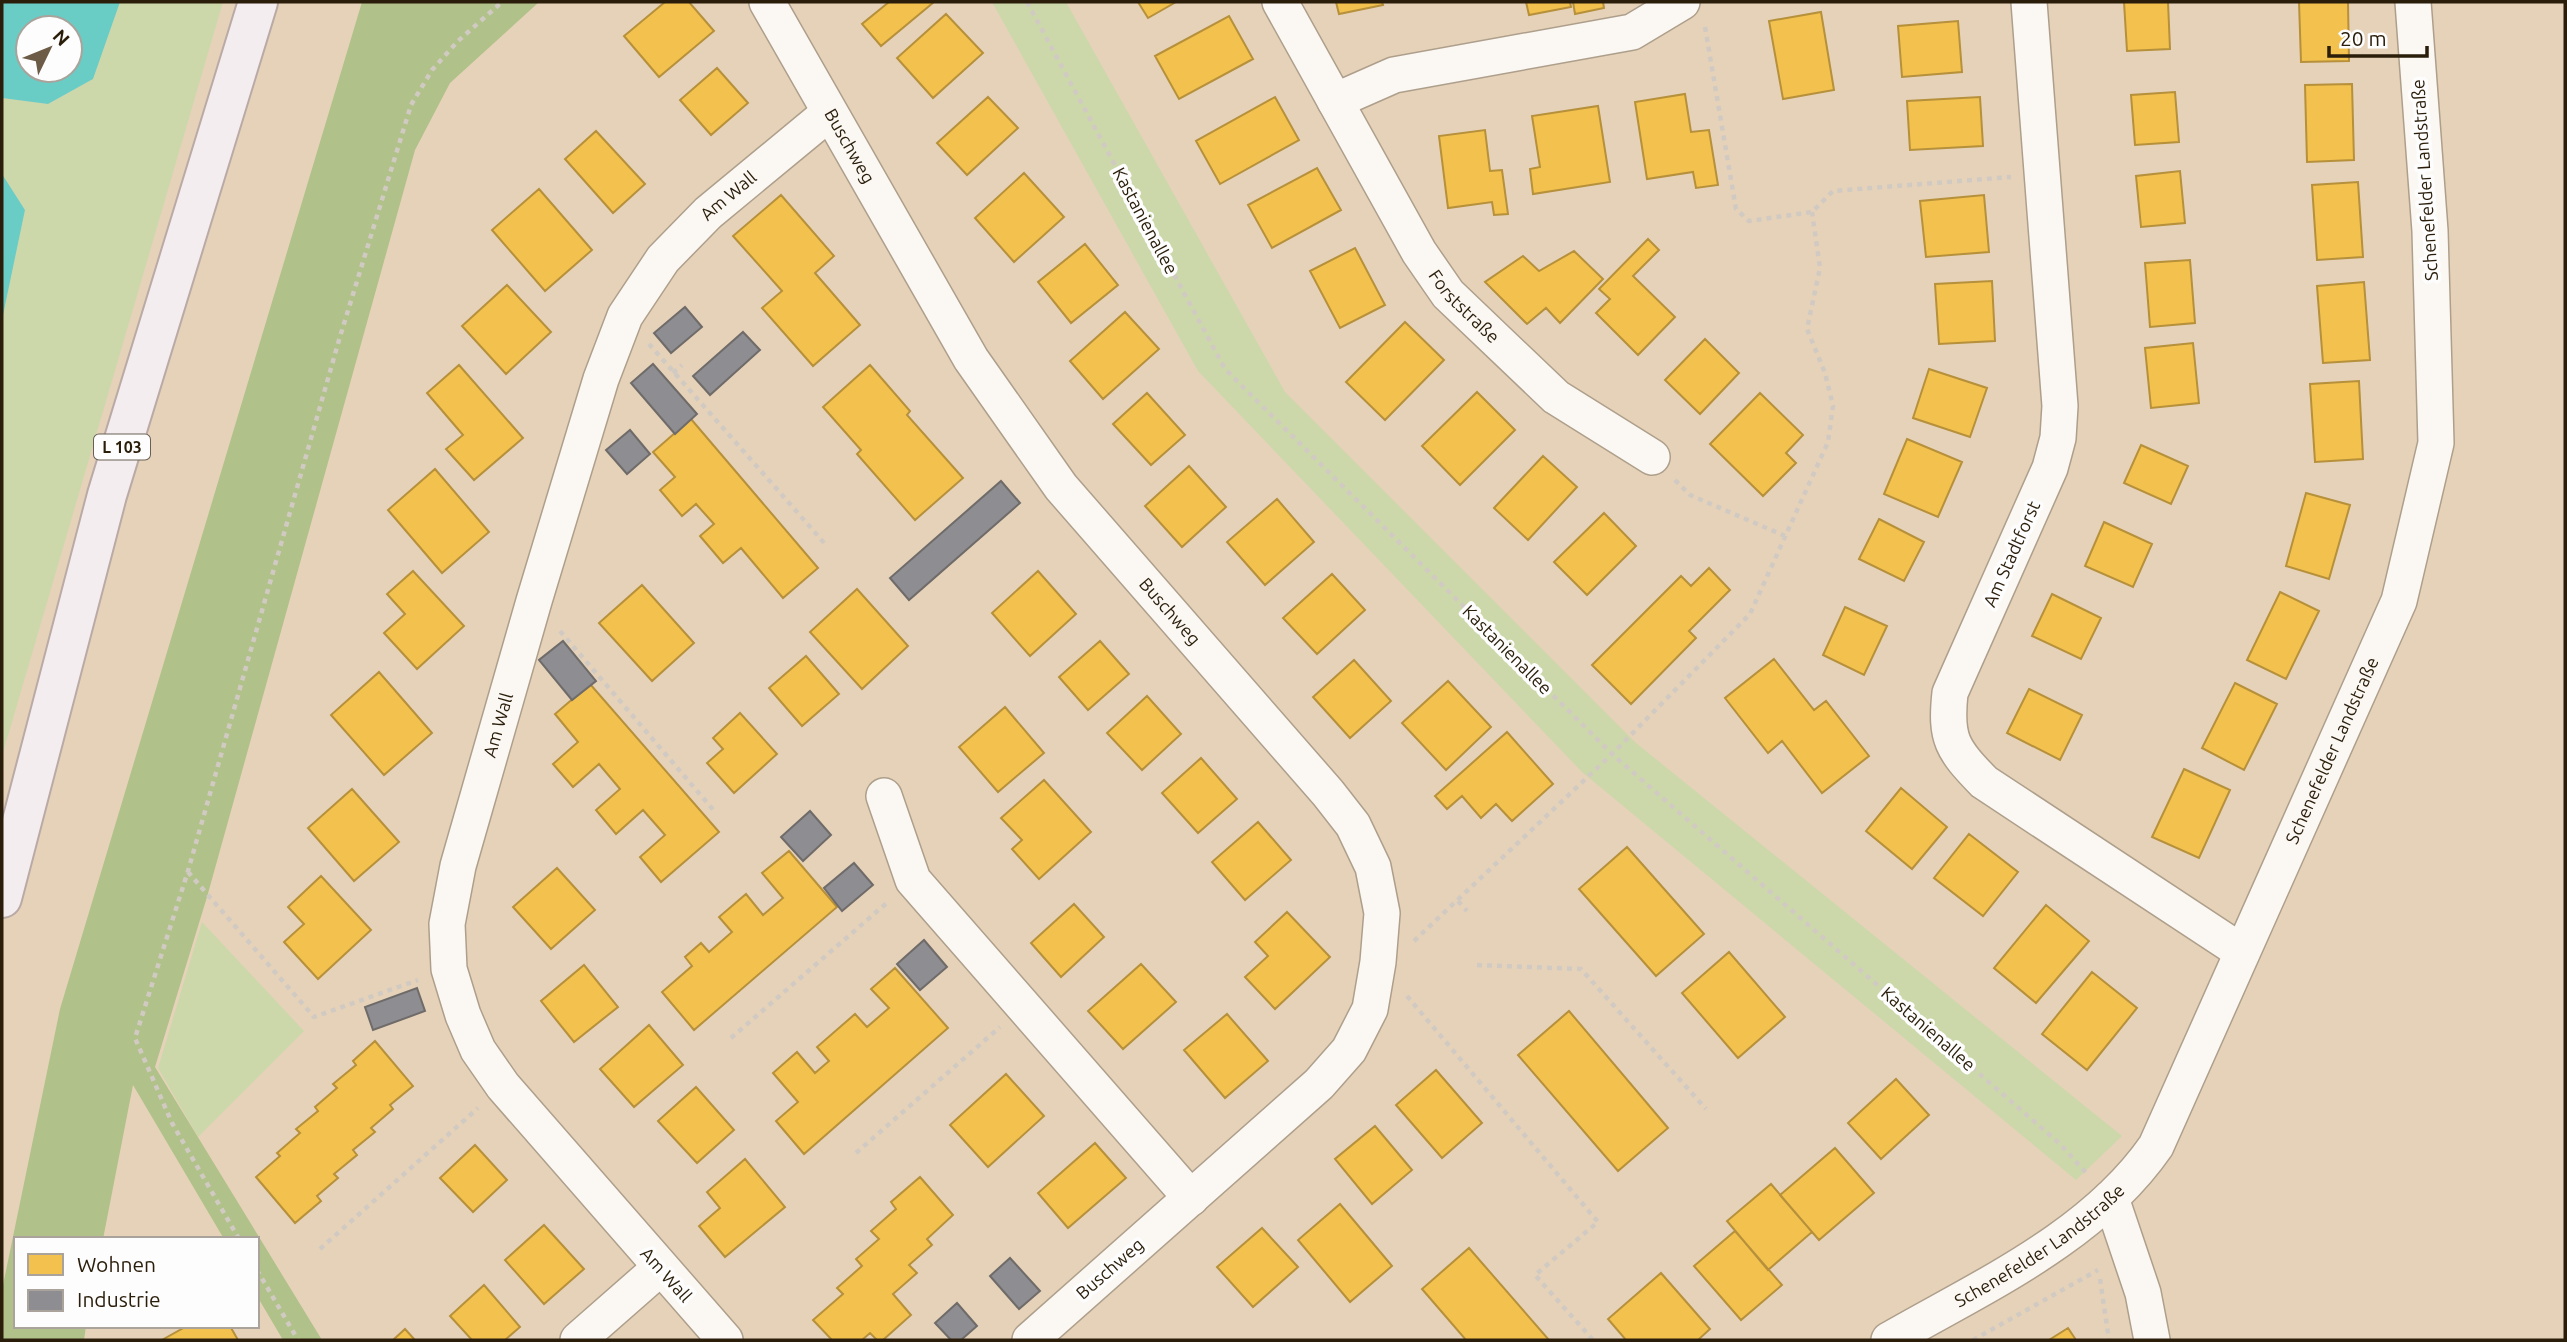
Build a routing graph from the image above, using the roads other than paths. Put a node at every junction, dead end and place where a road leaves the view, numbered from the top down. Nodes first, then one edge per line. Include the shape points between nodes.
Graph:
1 (258, 2) edge
2 (767, 2) edge
3 (1280, 2) edge
4 (2029, 2) edge
5 (2413, 2) edge
6 (1693, 14) edge
7 (1335, 101) junction
8 (829, 113) junction
9 (1652, 457) road end
10 (884, 796) dead end
11 (2, 898) edge
12 (2242, 951) junction
13 (1191, 1198) junction
14 (2110, 1198) junction
15 (660, 1268) junction
16 (579, 1340) edge
17 (725, 1340) edge
18 (1030, 1340) edge
19 (1889, 1340) edge
20 (2152, 1340) edge

1 - 11 main road, L 103 via 107,495
2 - 8 street, Buschweg
3 - 7 street, Forststraße
4 - 12 street, Am Stadtforst via 2060,406 2058,438 2050,468 1950,693 1947,724 1959,757 1984,782
5 - 12 street, Schenefelder Landstraße via 2430,231 2436,443 2399,601
6 - 7 street via 1632,32 1394,75
7 - 9 street, Forststraße via 1419,252 1448,294 1556,397
8 - 13 street, Buschweg via 971,359 1061,487 1328,793 1353,825 1373,867 1382,913 1378,962 1370,1009 1349,1049 1319,1084
8 - 15 street, Am Wall via 708,213 663,259 625,316 601,379 534,601 458,866 447,924 449,969 478,1050 503,1086
10 - 13 street via 913,880
12 - 14 street, Schenefelder Landstraße via 2156,1146 2137,1174
13 - 18 street, Buschweg
14 - 19 street, Schenefelder Landstraße via 2025,1262
14 - 20 street via 2143,1293
15 - 16 street
15 - 17 street, Am Wall

